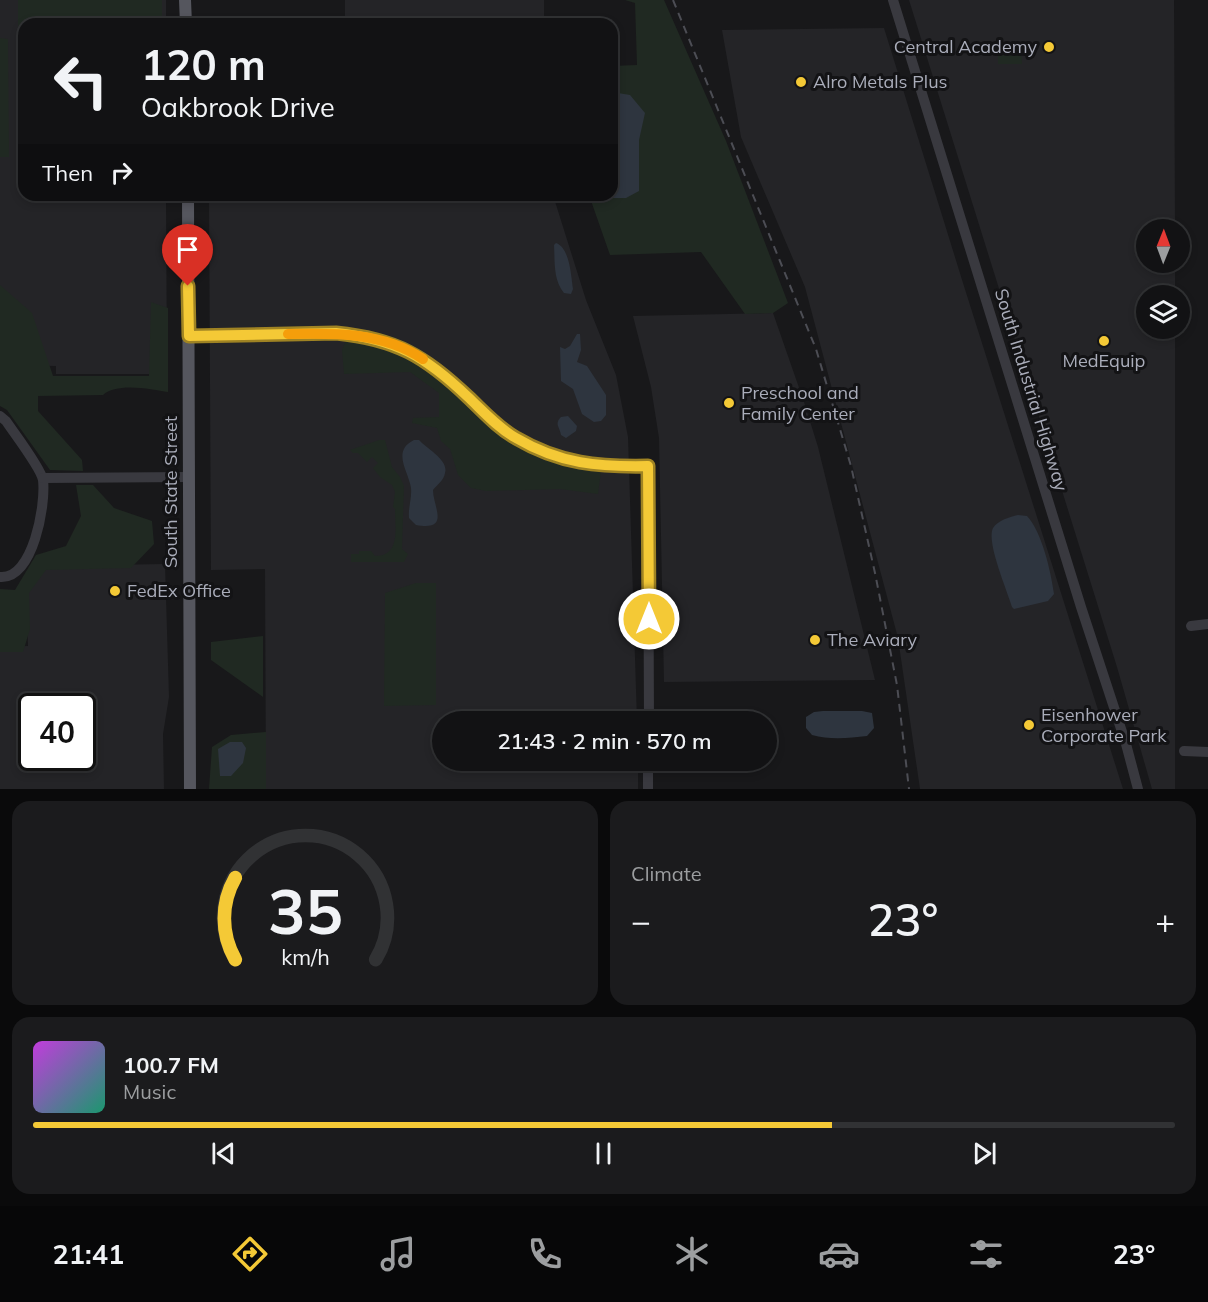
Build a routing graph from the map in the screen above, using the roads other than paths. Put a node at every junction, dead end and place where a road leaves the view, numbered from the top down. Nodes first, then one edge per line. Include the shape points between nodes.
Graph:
1 (185, 0) edge
2 (893, 0) edge
3 (186, 18) edge
4 (188, 201) edge
5 (189, 336) junction
6 (0, 416) edge
7 (189, 477) junction
8 (43, 478) junction
9 (0, 577) edge
10 (1208, 624) edge
11 (1191, 626) dead end
12 (649, 711) edge
13 (1184, 751) dead end
14 (1208, 752) edge
15 (648, 771) edge
16 (190, 789) edge
17 (648, 789) edge
18 (1138, 789) edge

1 - 3 main road
2 - 18 street, South Industrial Highway
4 - 5 main road, South State Street
5 - 7 main road, South State Street
5 - 12 street via 336,333 389,343 438,369 495,422 534,448 562,460 589,465 648,466
6 - 8 street
7 - 8 street
7 - 16 main road, South State Street
8 - 9 street via 40,521 30,553 15,574
10 - 11 street
13 - 14 street
15 - 17 street

